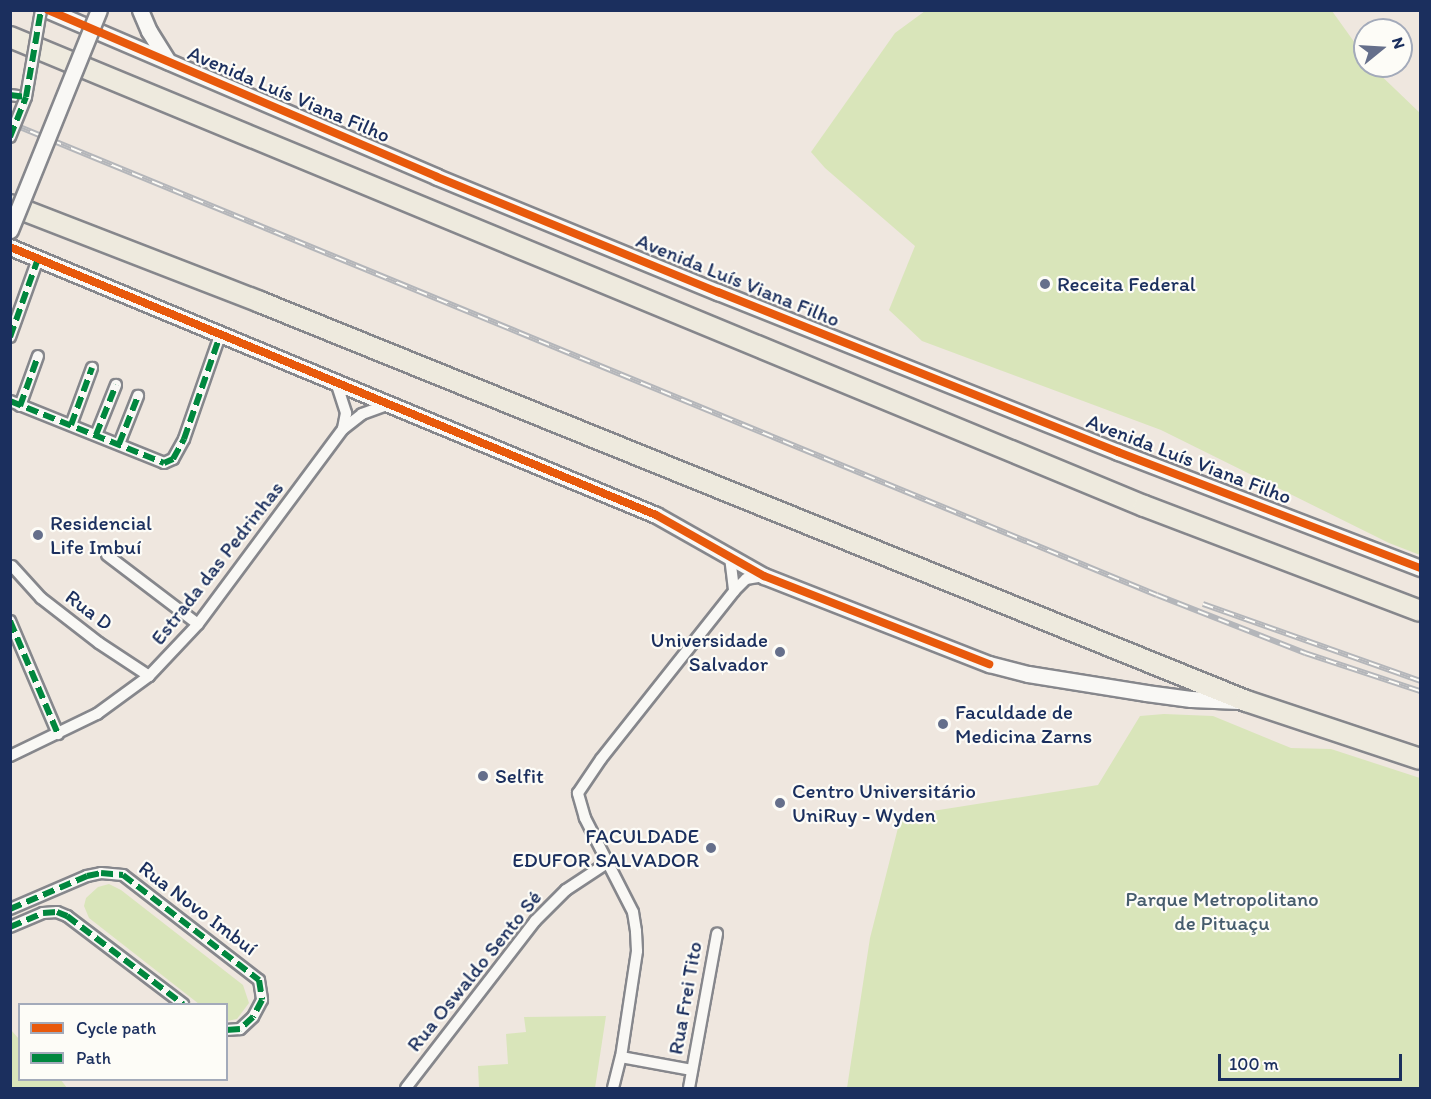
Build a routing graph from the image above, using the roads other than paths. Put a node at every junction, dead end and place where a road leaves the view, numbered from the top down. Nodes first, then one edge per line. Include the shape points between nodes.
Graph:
1 (41, 10) edge
2 (48, 10) edge
3 (99, 10) edge
4 (140, 10) edge
5 (10, 38) edge
6 (168, 62) junction
7 (10, 95) edge
8 (26, 97) junction
9 (10, 136) edge
10 (12, 206) edge
11 (10, 230) edge
12 (10, 247) edge
13 (38, 259) junction
14 (221, 333) junction
15 (10, 337) edge
16 (38, 356) dead end
17 (92, 368) dead end
18 (336, 382) junction
19 (116, 385) dead end
20 (138, 396) dead end
21 (15, 404) edge
22 (390, 404) junction
23 (71, 424) junction
24 (343, 429) junction
25 (96, 435) junction
26 (119, 444) junction
27 (106, 555) dead end
28 (730, 557) junction
29 (12, 566) dead end
30 (1420, 568) edge
31 (764, 576) junction
32 (734, 591) junction
33 (1420, 611) edge
34 (10, 621) edge
35 (198, 624) junction
36 (149, 676) junction
37 (1246, 702) junction
38 (58, 734) junction
39 (10, 756) edge
40 (1420, 759) edge
41 (607, 863) junction
42 (10, 909) edge
43 (10, 927) edge
44 (717, 934) dead end
45 (180, 1003) edge
46 (228, 1030) edge
47 (621, 1057) junction
48 (692, 1070) junction
49 (406, 1089) edge
50 (613, 1089) edge
51 (689, 1089) edge

1 - 8 street, bridge
2 - 6 main road, Avenida Luís Viana Filho
3 - 11 main road, bridge
4 - 6 main road
5 - 33 highway via 1144,506
6 - 30 main road, Avenida Luís Viana Filho via 718,292
7 - 8 street
8 - 9 street, bridge
10 - 37 highway via 304,319
12 - 13 main road
13 - 14 main road
13 - 15 street
14 - 18 main road
14 - 26 street via 173,459 159,462
16 - 21 street
17 - 23 street
18 - 22 main road
18 - 24 street via 346,413
19 - 25 street
20 - 26 street
21 - 23 street
22 - 24 street, Estrada das Pedrinhas via 362,414
22 - 28 main road via 656,515
23 - 25 street
24 - 35 street, Estrada das Pedrinhas
25 - 26 street
27 - 35 street
28 - 31 main road
28 - 32 street
29 - 36 street, Rua D via 41,598
31 - 32 street via 746,579
31 - 37 main road via 1006,669 1146,693
32 - 41 street via 580,788 581,809
34 - 38 street
35 - 36 street, Estrada das Pedrinhas
36 - 38 street, Estrada das Pedrinhas via 126,695
37 - 40 highway
38 - 39 street, Estrada das Pedrinhas
41 - 47 street via 633,912 636,931 637,951
41 - 49 street, Rua Oswaldo Sento Sé via 566,890 535,921
42 - 46 street, Rua Novo Imbuí via 87,876 123,875 259,980 262,1000 253,1017 240,1029
43 - 45 street via 43,913 67,916
44 - 48 street, Rua Frei Tito
47 - 48 street, Rua Frei Tito
47 - 50 street
48 - 51 street, Rua Frei Tito

